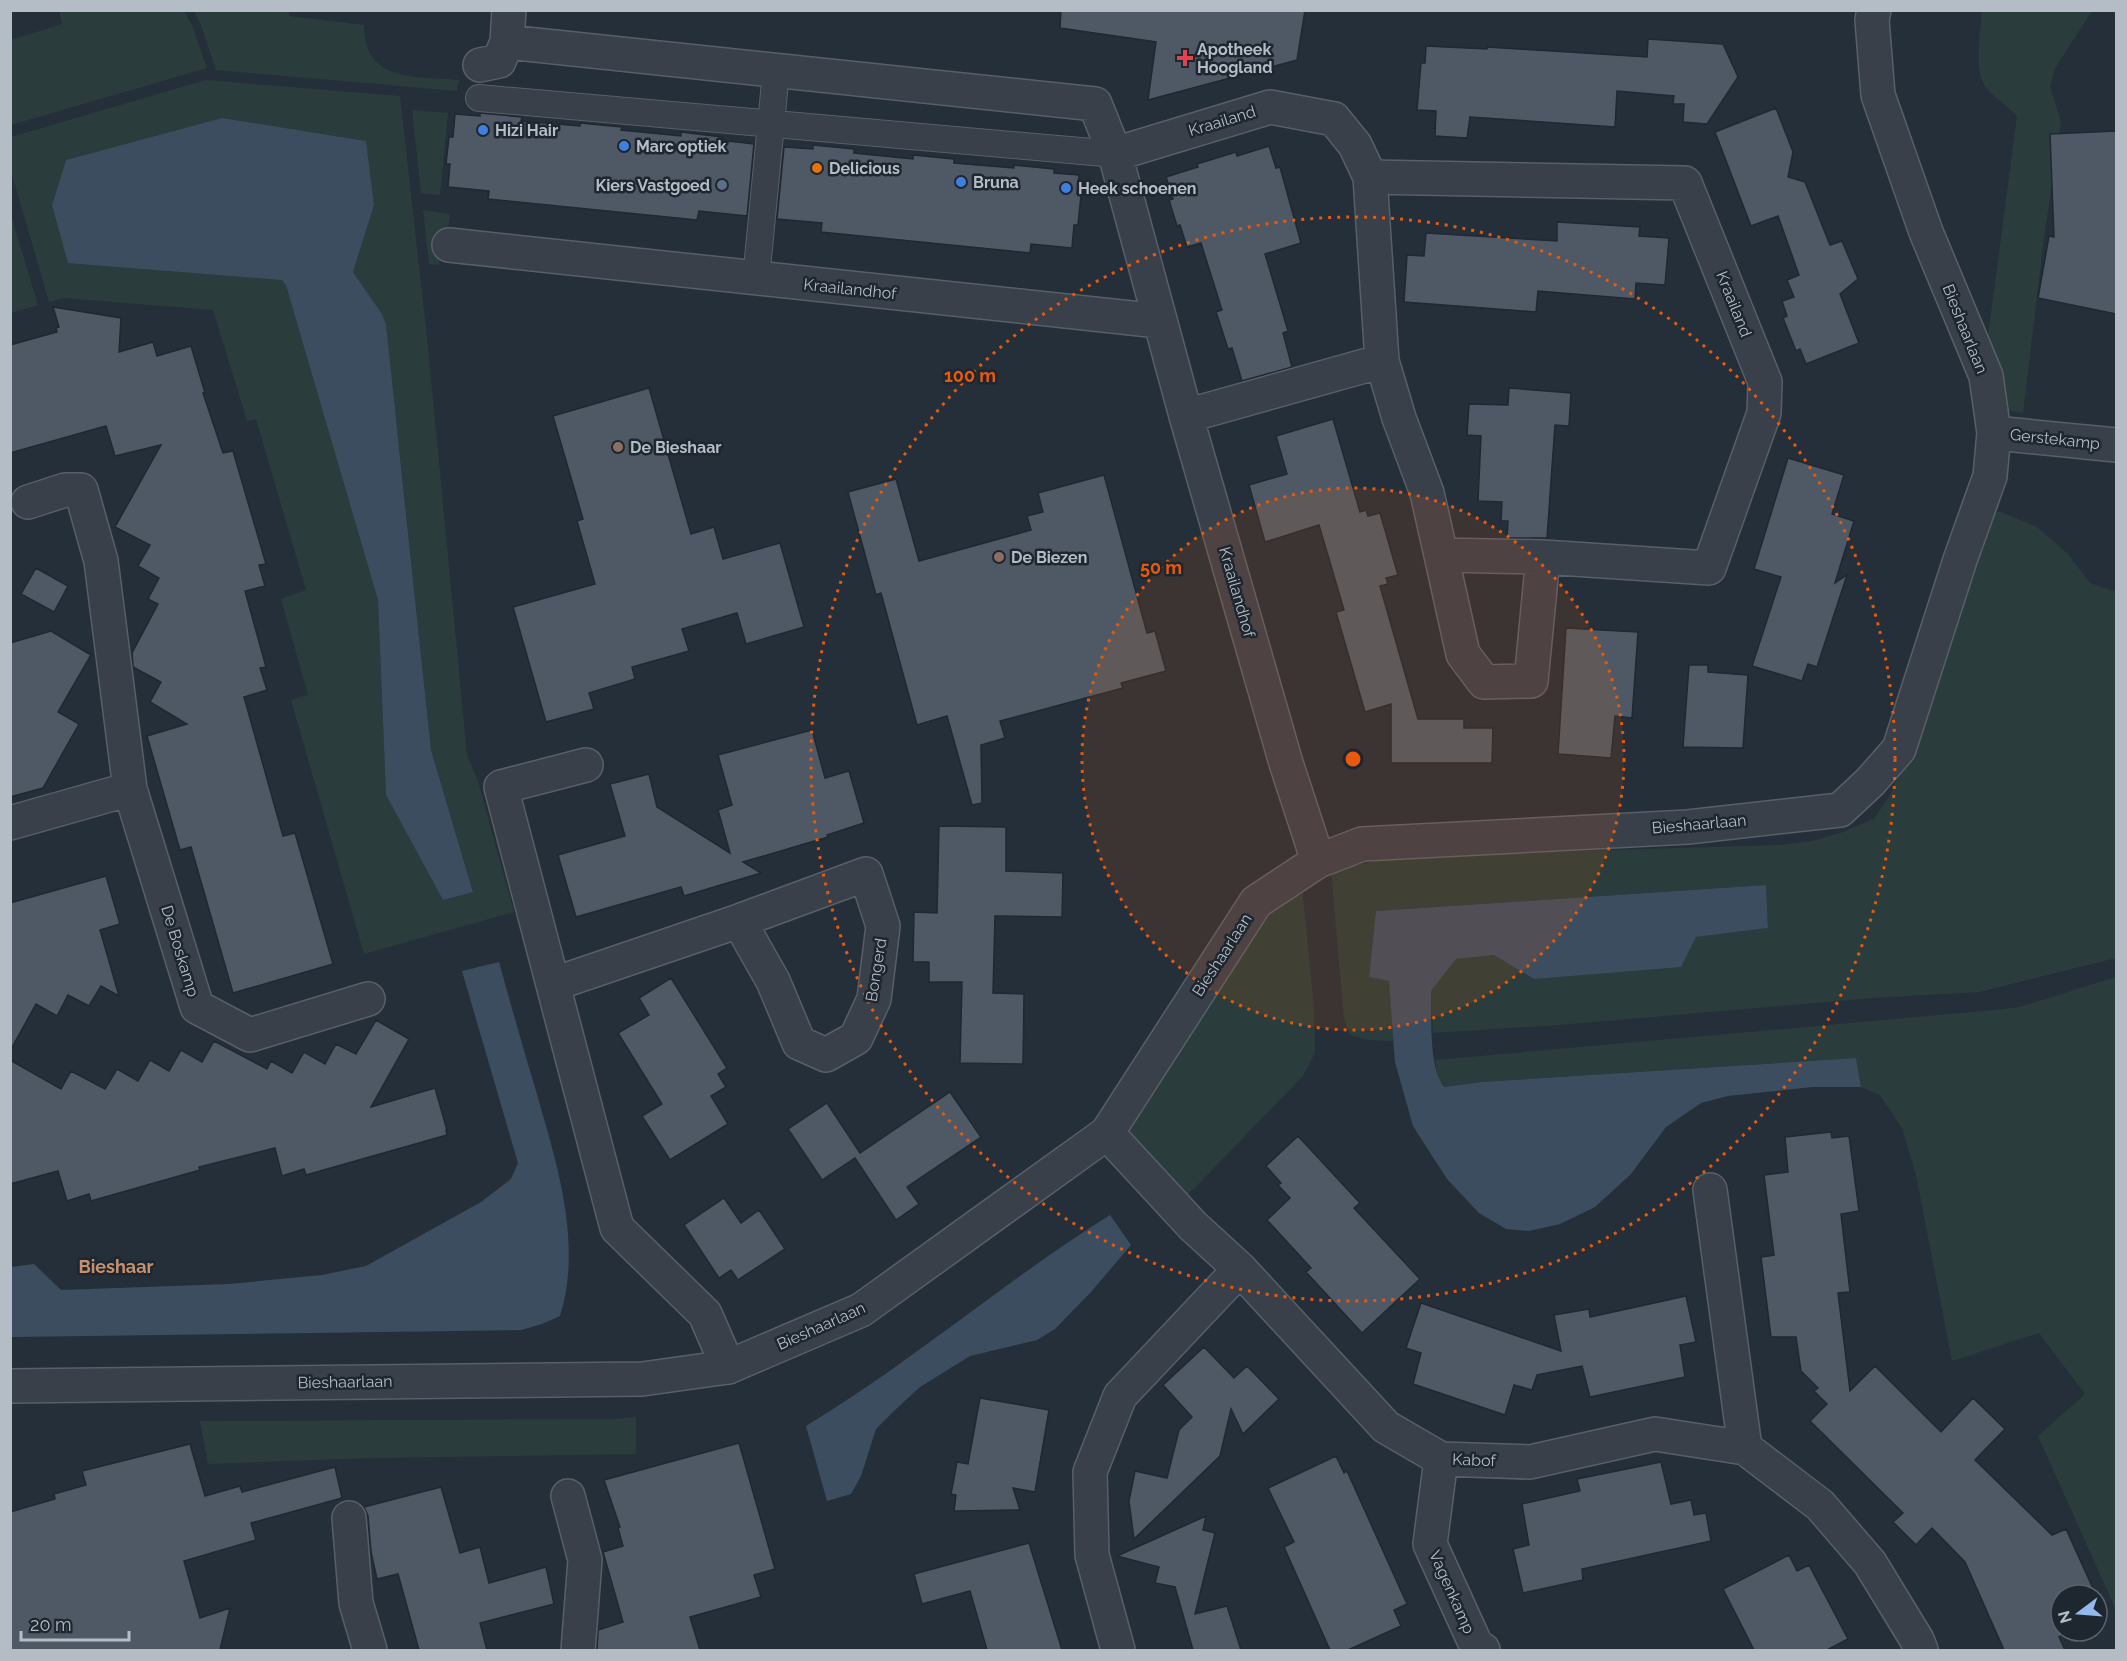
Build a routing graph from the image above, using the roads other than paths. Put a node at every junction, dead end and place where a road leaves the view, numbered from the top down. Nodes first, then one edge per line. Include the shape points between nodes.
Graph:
1 (1874, 10) edge
2 (508, 26) edge
3 (480, 65) dead end
4 (777, 68) junction
5 (478, 98) dead end
6 (771, 123) junction
7 (1115, 154) junction
8 (1370, 177) junction
9 (450, 245) dead end
10 (756, 279) junction
11 (1159, 321) junction
12 (1382, 361) junction
13 (1186, 416) junction
14 (1994, 433) junction
15 (2116, 446) edge
16 (28, 502) dead end
17 (1442, 555) junction
18 (1542, 557) junction
19 (586, 765) dead end
20 (130, 789) junction
21 (10, 823) edge
22 (1318, 861) junction
23 (739, 921) junction
24 (554, 984) junction
25 (368, 999) dead end
26 (1107, 1133) junction
27 (1710, 1190) dead end
28 (1239, 1269) junction
29 (728, 1367) junction
30 (10, 1386) edge
31 (1745, 1448) junction
32 (1441, 1459) junction
33 (568, 1496) dead end
34 (349, 1518) dead end
35 (370, 1650) edge
36 (578, 1650) edge
37 (1118, 1650) edge
38 (1483, 1650) edge
39 (1921, 1650) edge

1 - 14 street, Bieshaarlaan via 1878,95 1926,232 1986,376
2 - 3 street, Kraailandhof via 499,61
2 - 4 street, Kraailandhof
4 - 6 street
4 - 7 street, Kraailandhof via 1095,104
5 - 6 street
6 - 7 street
6 - 10 street
7 - 8 street, Kraailand via 1270,107 1334,119 1355,145
7 - 11 street, Kraailandhof
8 - 12 street, Kraailand
8 - 18 street, Kraailand via 1685,183 1766,382 1764,413 1709,568
9 - 10 street, Kraailandhof
10 - 11 street, Kraailandhof
11 - 13 street, Kraailandhof
12 - 13 street
12 - 17 street, Kraailand via 1427,493
13 - 22 street, Kraailandhof
14 - 15 street, Gerstekamp
14 - 22 street, Bieshaarlaan via 1990,476 1899,749 1840,810 1688,826 1362,844
16 - 20 street, De Boskamp via 65,490 81,490 101,561
17 - 18 street, Kraailand
17 - 18 street, Kraailand via 1463,654 1484,682 1531,681
19 - 24 street via 501,787
20 - 21 street
20 - 25 street, De Boskamp via 197,1007 250,1035
22 - 26 street, Bieshaarlaan via 1256,902
23 - 23 street, Bongerd via 773,981 799,1043 826,1054 856,1038 874,999 883,926 866,874
23 - 24 street, Bongerd
24 - 29 street via 617,1228 705,1314
26 - 28 street, Kabof via 1193,1226
26 - 29 street, Bieshaarlaan via 861,1310
27 - 31 street
28 - 32 street, Kabof via 1386,1427
28 - 37 street via 1120,1396 1090,1472 1092,1555
29 - 30 street, Bieshaarlaan via 642,1379
31 - 32 street, Kabof via 1655,1434 1530,1462
31 - 39 street, Kabof via 1820,1505 1870,1563
32 - 38 street, Vagenkamp via 1430,1544 1476,1645
33 - 36 street via 585,1560
34 - 35 street via 356,1603

